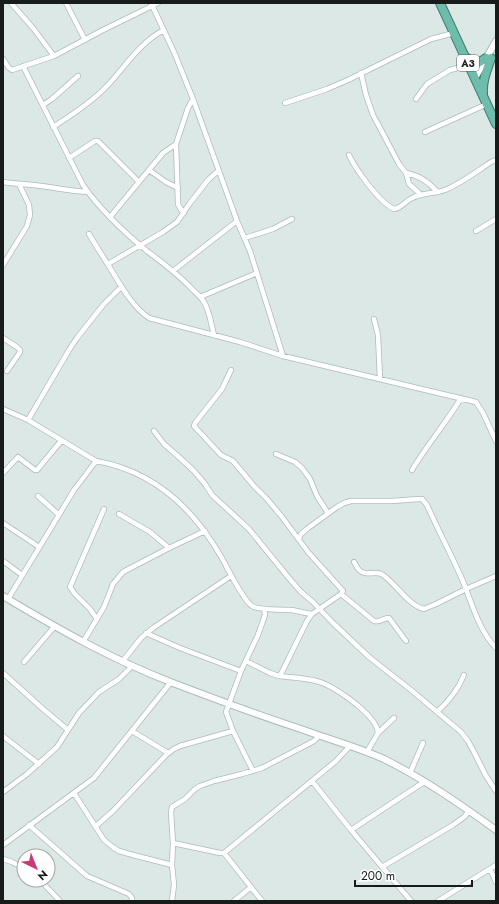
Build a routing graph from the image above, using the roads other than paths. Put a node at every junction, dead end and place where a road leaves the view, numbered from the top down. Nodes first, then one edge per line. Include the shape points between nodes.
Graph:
1 (12, 3) edge
2 (66, 3) edge
3 (158, 3) edge
4 (440, 3) edge
5 (152, 4) edge
6 (164, 30) junction
7 (454, 33) junction
8 (85, 40) junction
9 (496, 41) edge
10 (496, 49) edge
11 (464, 55) junction
12 (54, 56) junction
13 (488, 58) junction
14 (3, 59) edge
15 (469, 65) junction
16 (23, 66) junction
17 (361, 74) junction
18 (78, 76) dead end
19 (476, 80) junction
20 (416, 98) dead end
21 (193, 99) junction
22 (485, 100) junction
23 (285, 103) dead end
24 (42, 105) junction
25 (496, 124) edge
26 (53, 127) junction
27 (425, 132) dead end
28 (176, 144) junction
29 (349, 155) dead end
30 (69, 158) junction
31 (496, 160) edge
32 (149, 170) junction
33 (218, 171) junction
34 (406, 173) junction
35 (3, 182) edge
36 (139, 182) junction
37 (19, 184) junction
38 (178, 188) junction
39 (88, 192) junction
40 (437, 192) junction
41 (420, 195) junction
42 (184, 213) junction
43 (110, 217) junction
44 (292, 218) dead end
45 (496, 219) edge
46 (237, 221) junction
47 (476, 231) dead end
48 (89, 234) dead end
49 (245, 238) junction
50 (141, 245) junction
51 (108, 264) junction
52 (3, 266) edge
53 (173, 271) junction
54 (257, 273) junction
55 (121, 288) junction
56 (200, 297) junction
57 (374, 319) dead end
58 (214, 335) junction
59 (3, 338) edge
60 (283, 356) junction
61 (231, 370) dead end
62 (7, 371) dead end
63 (380, 379) junction
64 (461, 398) junction
65 (3, 409) edge
66 (28, 420) junction
67 (154, 431) dead end
68 (61, 440) junction
69 (496, 441) edge
70 (276, 454) dead end
71 (96, 461) junction
72 (412, 470) dead end
73 (3, 473) edge
74 (38, 496) dead end
75 (104, 509) dead end
76 (328, 513) junction
77 (58, 514) junction
78 (119, 514) dead end
79 (3, 523) edge
80 (205, 531) junction
81 (299, 539) junction
82 (39, 547) junction
83 (169, 548) junction
84 (3, 561) edge
85 (354, 562) dead end
86 (22, 575) junction
87 (231, 576) junction
88 (496, 576) edge
89 (466, 589) junction
90 (341, 594) junction
91 (5, 598) edge
92 (319, 608) junction
93 (264, 609) junction
94 (274, 610) junction
95 (312, 614) junction
96 (265, 615) junction
97 (97, 619) junction
98 (54, 627) junction
99 (146, 634) junction
100 (406, 641) dead end
101 (83, 642) junction
102 (496, 648) edge
103 (246, 661) junction
104 (24, 662) dead end
105 (122, 662) junction
106 (132, 666) junction
107 (241, 671) junction
108 (3, 672) edge
109 (464, 675) dead end
110 (279, 676) junction
111 (171, 682) junction
112 (228, 704) junction
113 (437, 712) junction
114 (394, 718) dead end
115 (68, 730) junction
116 (132, 731) junction
117 (233, 731) junction
118 (378, 733) junction
119 (3, 736) edge
120 (319, 736) junction
121 (423, 743) dead end
122 (350, 746) junction
123 (367, 752) junction
124 (168, 753) junction
125 (39, 764) junction
126 (253, 771) junction
127 (410, 773) junction
128 (312, 781) junction
129 (424, 782) junction
130 (4, 790) edge
131 (496, 791) edge
132 (74, 793) junction
133 (469, 811) junction
134 (29, 825) junction
135 (96, 826) junction
136 (352, 830) junction
137 (496, 830) edge
138 (173, 843) junction
139 (3, 845) edge
140 (224, 853) junction
141 (3, 859) edge
142 (16, 864) edge
143 (172, 865) junction
144 (496, 865) edge
145 (382, 867) junction
146 (490, 869) junction
147 (496, 882) edge
148 (251, 887) junction
149 (48, 888) edge
150 (60, 901) edge
151 (132, 901) edge
152 (172, 901) edge
153 (234, 901) edge
154 (262, 901) edge
155 (411, 901) edge
156 (438, 901) edge

1 - 12 street
2 - 8 street
3 - 5 street
4 - 7 highway, A3
5 - 6 street
5 - 8 street
6 - 21 street
6 - 26 street via 144,44 101,91 69,118
7 - 11 highway, A3
7 - 17 street via 431,39
8 - 12 street
9 - 13 street
10 - 13 street
11 - 13 highway via 475,64
11 - 15 highway, A3
12 - 16 street
13 - 19 street
13 - 22 highway via 483,85
14 - 16 street via 11,70
15 - 19 highway, A3
15 - 20 street via 450,70 427,84
16 - 24 street
17 - 23 street via 328,89
17 - 34 street via 373,116
18 - 24 street
19 - 22 highway, A3
21 - 28 street
21 - 33 street
22 - 25 highway, A3
22 - 27 street
24 - 26 street
26 - 30 street
28 - 32 street via 163,153
28 - 38 street
29 - 41 street via 373,190 391,208 396,209
30 - 36 street via 98,141
30 - 39 street
31 - 40 street via 456,185
32 - 36 street
32 - 38 street
33 - 42 street via 208,180
33 - 46 street
34 - 40 street via 425,181
34 - 41 street via 408,184
35 - 37 street
36 - 43 street
37 - 39 street
37 - 52 street via 30,205 30,215 27,226
38 - 42 street via 178,204
39 - 43 street
40 - 41 street
42 - 50 street via 177,222
43 - 50 street
44 - 49 street via 273,229
45 - 47 street
46 - 49 street
46 - 53 street
48 - 51 street
49 - 54 street
50 - 51 street
50 - 53 street
51 - 55 street
53 - 56 street
54 - 56 street
54 - 60 street
55 - 58 street via 149,318
55 - 66 street via 77,338
56 - 58 street via 209,312
57 - 63 street via 378,335
58 - 60 street
59 - 62 street via 20,350
60 - 63 street
61 - 81 street via 222,389 194,426 221,455 233,461
63 - 64 street
64 - 69 street via 478,404
64 - 72 street
65 - 66 street
66 - 68 street
67 - 92 street via 164,444 194,471 212,495 249,529 292,582
68 - 71 street
68 - 73 street via 37,470 18,457
70 - 76 street via 302,468
71 - 77 street
71 - 80 street via 123,469 162,488 180,503
74 - 77 street
75 - 97 street via 70,587
76 - 81 street via 301,534
76 - 89 street via 344,503 422,499 428,505
77 - 82 street
78 - 83 street via 150,532
79 - 82 street
80 - 83 street
80 - 87 street
81 - 90 street via 342,590
82 - 86 street
83 - 97 street via 123,572 111,587
84 - 86 street
85 - 89 street via 364,573 378,572 383,575 413,604 424,609
86 - 91 street
87 - 93 street via 252,606
87 - 99 street
88 - 89 street
89 - 102 street via 477,619
90 - 92 street
90 - 100 street via 374,621 389,618
91 - 98 street
92 - 95 street
92 - 113 street via 369,657
93 - 94 street
93 - 96 street
94 - 95 street
94 - 96 street
95 - 110 street via 306,621
96 - 103 street
97 - 101 street
98 - 101 street
98 - 104 street
99 - 105 street
99 - 107 street
101 - 105 street
103 - 107 street
103 - 110 street
105 - 106 street
106 - 111 street
106 - 115 street via 119,679 94,696
107 - 112 street
108 - 115 street
109 - 113 street via 454,695
110 - 118 street via 325,684 365,712 373,721
111 - 112 street
111 - 116 street
112 - 117 street via 226,712
112 - 120 street
113 - 131 street via 464,736
114 - 118 street
115 - 125 street via 59,745
116 - 124 street
116 - 132 street via 94,778
117 - 124 street via 180,746
117 - 126 street
118 - 123 street
119 - 125 street
120 - 122 street
120 - 126 street via 301,749
121 - 127 street
122 - 123 street
122 - 128 street via 336,762
123 - 127 street
124 - 135 street
125 - 130 street
126 - 138 street via 200,786 174,805 171,809
127 - 129 street
128 - 136 street
128 - 140 street
129 - 133 street
129 - 136 street
132 - 134 street
132 - 135 street
133 - 137 street
133 - 145 street via 454,825
134 - 139 street
134 - 151 street via 87,876 129,894
135 - 143 street via 104,840 119,851
136 - 145 street
138 - 140 street
138 - 143 street
140 - 148 street
141 - 142 street
143 - 152 street
144 - 146 street
145 - 155 street
146 - 147 street
146 - 156 street
148 - 153 street
148 - 154 street
149 - 150 street

